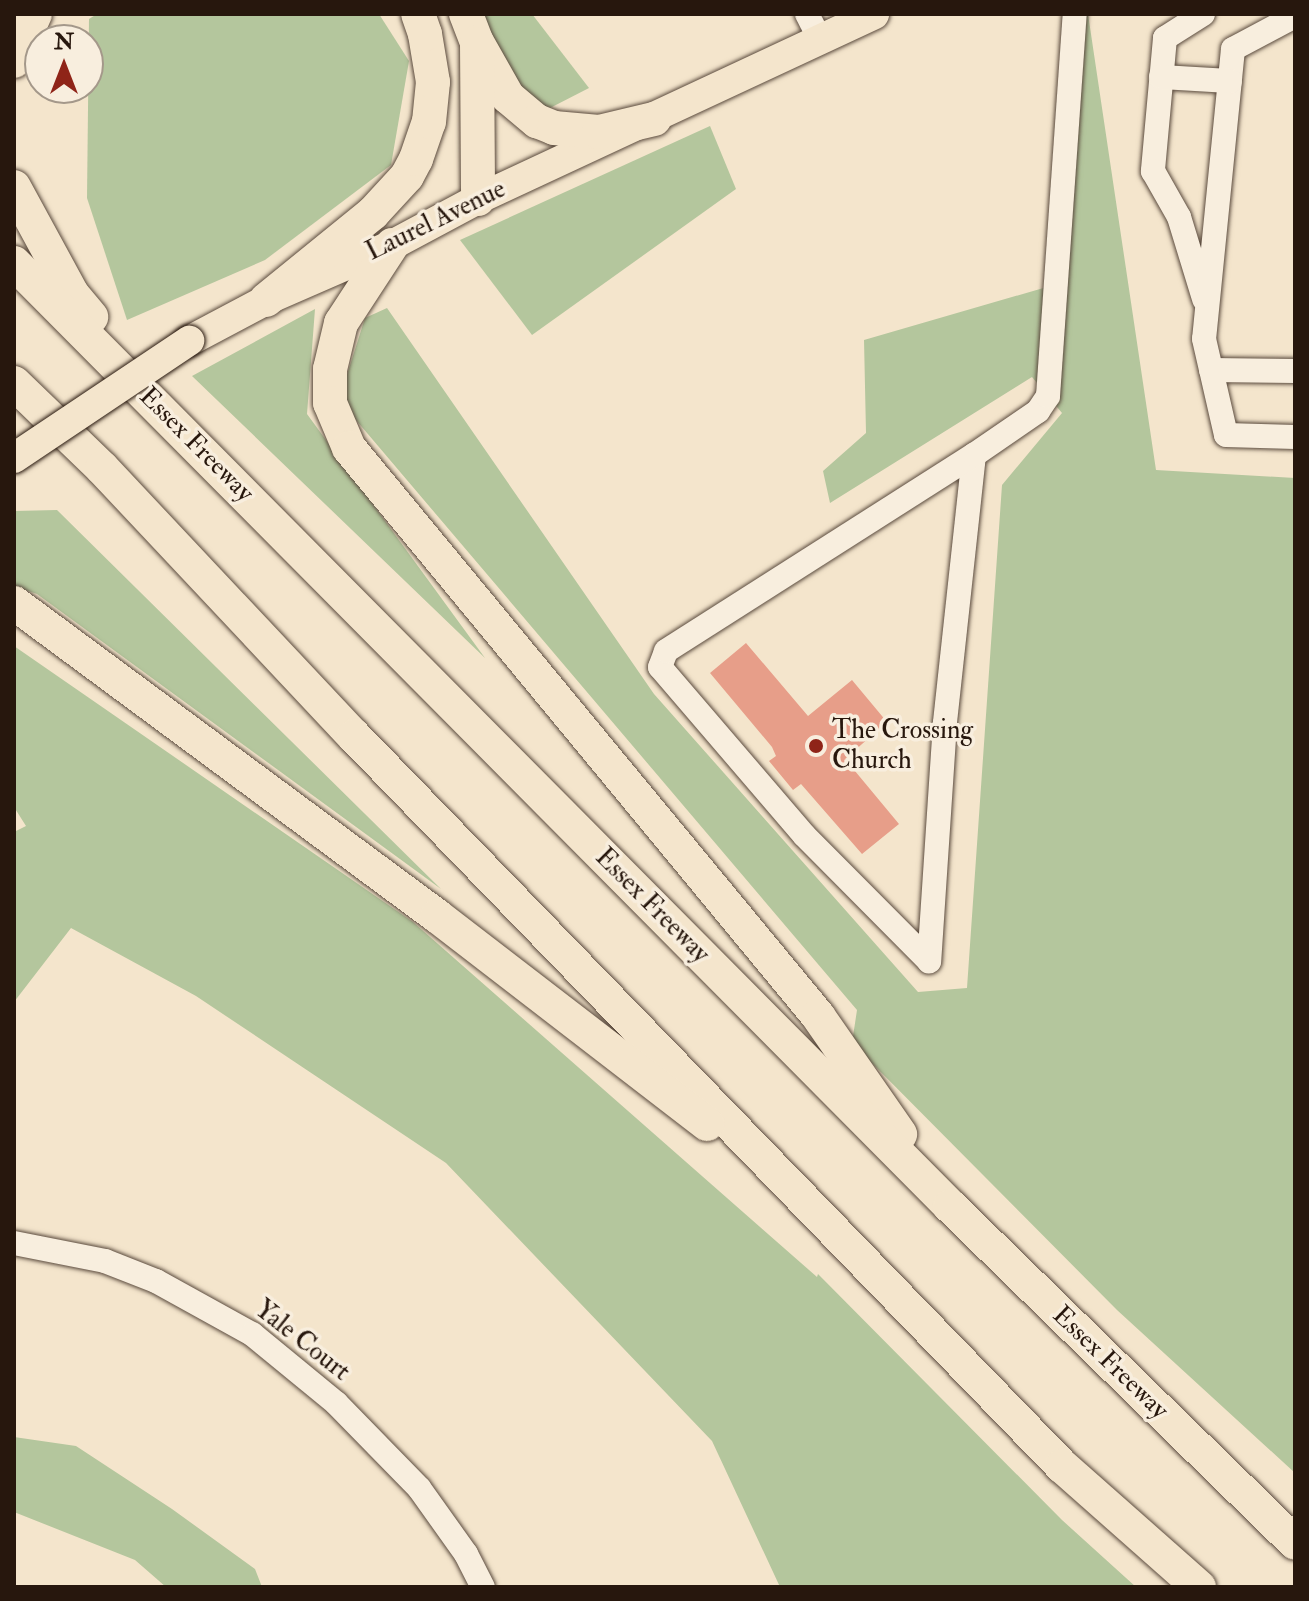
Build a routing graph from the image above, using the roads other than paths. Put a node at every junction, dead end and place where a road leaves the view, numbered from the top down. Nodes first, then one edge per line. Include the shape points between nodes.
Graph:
1 (35, 14) edge
2 (418, 14) edge
3 (874, 14) edge
4 (1075, 14) edge
5 (1203, 14) edge
6 (1291, 22) edge
7 (813, 26) edge
8 (471, 28) edge
9 (14, 61) edge
10 (1161, 77) junction
11 (1230, 81) junction
12 (654, 119) junction
13 (14, 187) edge
14 (478, 199) junction
15 (392, 245) junction
16 (14, 263) edge
17 (266, 300) junction
18 (1207, 310) junction
19 (1211, 370) junction
20 (1295, 371) edge
21 (14, 383) edge
22 (14, 412) edge
23 (1295, 437) edge
24 (204, 454) junction
25 (974, 455) junction
26 (14, 458) edge
27 (191, 560) junction
28 (14, 603) edge
29 (794, 1189) junction
30 (950, 1206) junction
31 (14, 1243) edge
32 (1295, 1543) edge
33 (483, 1587) edge
34 (1199, 1587) edge

1 - 9 highway
2 - 17 highway via 433,82 429,122 407,176 373,213
3 - 7 main road, Laurel Avenue
4 - 25 street via 1048,396 1038,411
5 - 10 street via 1165,38
6 - 11 street via 1233,49
7 - 12 main road, Laurel Avenue
8 - 12 highway via 513,104 537,121 599,132
8 - 14 highway
10 - 11 street
10 - 18 street via 1153,171 1179,217
11 - 18 street
12 - 14 main road, Laurel Avenue
13 - 24 highway via 72,294
14 - 15 main road, Laurel Avenue
15 - 17 main road, Laurel Avenue
15 - 30 highway via 341,323 330,369 330,403 349,448 818,1016
16 - 24 highway, Essex Freeway
17 - 26 main road, Laurel Avenue, bridge via 189,341
18 - 19 street via 1204,339
19 - 20 street
19 - 23 street via 1226,435
21 - 27 highway
22 - 27 highway
24 - 30 highway, Essex Freeway
25 - 25 street via 666,651 660,667 804,835 929,961 945,723
27 - 29 highway via 354,736
28 - 29 highway
29 - 34 highway via 1062,1466
30 - 32 highway, Essex Freeway
31 - 33 street, Yale Court via 105,1261 205,1305 252,1334 336,1403 419,1488

